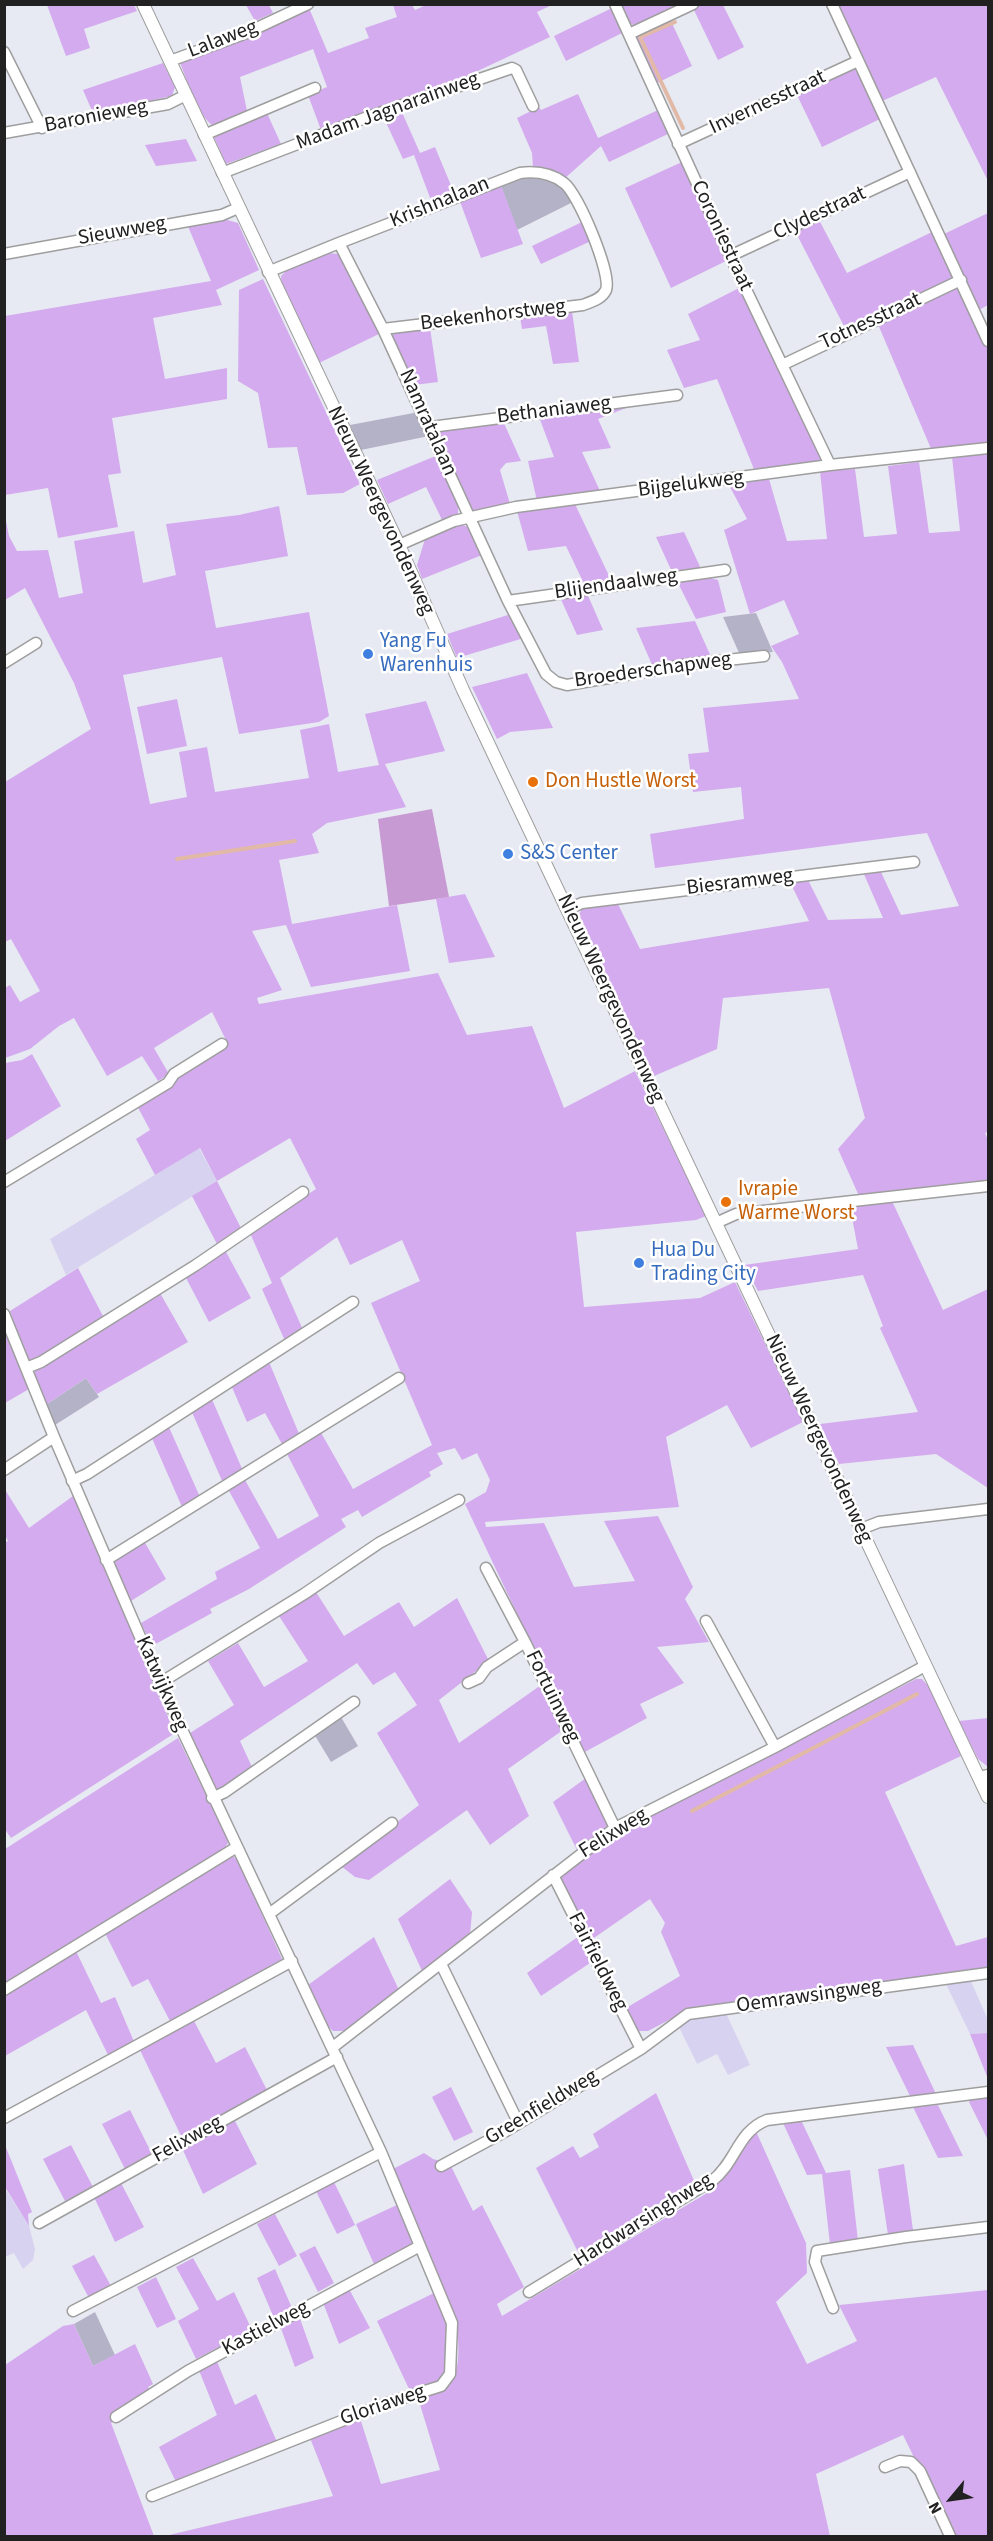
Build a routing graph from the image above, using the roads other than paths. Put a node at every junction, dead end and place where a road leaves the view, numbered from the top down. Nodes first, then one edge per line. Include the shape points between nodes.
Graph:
1 (143, 4) edge
2 (308, 4) edge
3 (615, 4) edge
4 (693, 4) edge
5 (832, 4) edge
6 (629, 34) junction
7 (4, 52) edge
8 (170, 61) junction
9 (858, 61) junction
10 (315, 88) dead end
11 (186, 95) junction
12 (533, 106) dead end
13 (42, 128) junction
14 (4, 133) edge
15 (204, 135) junction
16 (678, 144) junction
17 (222, 172) junction
18 (910, 172) junction
19 (238, 208) junction
20 (339, 243) junction
21 (4, 254) edge
22 (730, 256) junction
23 (268, 273) junction
24 (961, 280) junction
25 (601, 296) joint
26 (384, 329) junction
27 (988, 341) edge
28 (782, 364) junction
29 (677, 395) dead end
30 (431, 428) junction
31 (988, 448) edge
32 (831, 465) junction
33 (469, 517) junction
34 (399, 545) junction
35 (725, 570) dead end
36 (508, 601) junction
37 (36, 643) dead end
38 (764, 656) dead end
39 (4, 663) edge
40 (546, 674) joint
41 (914, 862) dead end
42 (568, 909) junction
43 (222, 1044) dead end
44 (4, 1182) edge
45 (988, 1186) edge
46 (303, 1192) dead end
47 (716, 1223) junction
48 (353, 1302) dead end
49 (4, 1314) edge
50 (26, 1368) junction
51 (399, 1378) dead end
52 (54, 1437) junction
53 (4, 1470) edge
54 (72, 1481) junction
55 (459, 1500) dead end
56 (988, 1509) edge
57 (861, 1529) junction
58 (106, 1560) junction
59 (486, 1568) dead end
60 (706, 1621) dead end
61 (525, 1642) junction
62 (925, 1666) junction
63 (160, 1683) junction
64 (468, 1683) dead end
65 (354, 1702) dead end
66 (776, 1747) junction
67 (984, 1776) edge
68 (988, 1797) edge
69 (213, 1798) junction
70 (392, 1822) dead end
71 (615, 1828) junction
72 (237, 1847) junction
73 (553, 1875) junction
74 (269, 1914) junction
75 (292, 1961) junction
76 (441, 1964) junction
77 (988, 1973) edge
78 (4, 1990) edge
79 (640, 2049) junction
80 (335, 2052) junction
81 (988, 2092) edge
82 (4, 2118) edge
83 (518, 2122) junction
84 (381, 2152) junction
85 (441, 2166) dead end
86 (39, 2223) dead end
87 (988, 2228) edge
88 (420, 2246) junction
89 (529, 2292) dead end
90 (833, 2308) dead end
91 (73, 2312) dead end
92 (116, 2417) dead end
93 (885, 2467) dead end
94 (152, 2496) dead end
95 (950, 2536) edge

1 - 8 street, Nieuw Weergevondenweg
2 - 8 street, Lalaweg via 244,34
3 - 6 street, Coroniestraat
4 - 6 street
5 - 9 street
6 - 16 street, Coroniestraat
7 - 13 street
8 - 11 street, Nieuw Weergevondenweg
9 - 16 street, Invernesstraat
9 - 18 street
10 - 15 street
11 - 13 street, Baronieweg via 168,104
11 - 15 street, Nieuw Weergevondenweg
12 - 17 street, Madam Jagnarainweg via 512,68
13 - 14 street, Baronieweg
15 - 17 street, Nieuw Weergevondenweg
16 - 22 street, Coroniestraat
17 - 19 street, Nieuw Weergevondenweg
18 - 22 street, Clydestraat
18 - 24 street
19 - 21 street, Sieuwweg via 222,215
19 - 23 street, Nieuw Weergevondenweg
20 - 23 street
20 - 25 street, Krishnalaan via 510,175 543,173 556,177 574,193 606,273 606,291
20 - 26 street, Namratalaan
22 - 28 street, Coroniestraat
23 - 34 street, Nieuw Weergevondenweg
24 - 27 street
24 - 28 street, Totnesstraat
25 - 26 street, Beekenhorstweg via 573,307
26 - 30 street, Namratalaan
28 - 32 street, Coroniestraat
29 - 30 street, Bethaniaweg
30 - 33 street, Namratalaan
31 - 32 street, Bijgelukweg
32 - 33 street, Bijgelukweg via 516,507
33 - 34 street, Bijgelukweg
33 - 36 street, Namratalaan
34 - 42 street, Nieuw Weergevondenweg via 463,690
35 - 36 street, Blijendaalweg
36 - 40 street, Namratalaan
37 - 39 street
38 - 40 street, Broederschapweg via 567,684
41 - 42 street, Biesramweg via 582,903
42 - 47 street, Nieuw Weergevondenweg
43 - 44 street via 174,1074 168,1083
45 - 47 street via 736,1214
46 - 50 street via 143,1299
47 - 57 street, Nieuw Weergevondenweg
48 - 54 street
49 - 50 street, Katwijkweg
50 - 52 street, Katwijkweg
51 - 58 street
52 - 53 street
52 - 54 street, Katwijkweg
54 - 58 street, Katwijkweg
55 - 63 street via 379,1543
56 - 57 street via 879,1522
57 - 62 street, Nieuw Weergevondenweg
58 - 63 street, Katwijkweg
59 - 61 street, Fortuinweg
60 - 66 street
61 - 64 street
61 - 71 street, Fortuinweg
62 - 66 street, Felixweg
62 - 67 street, Nieuw Weergevondenweg
63 - 69 street, Katwijkweg
65 - 69 street
66 - 71 street, Felixweg
67 - 68 street, Nieuw Weergevondenweg
69 - 72 street, Katwijkweg
70 - 74 street
71 - 73 street, Felixweg
72 - 74 street, Katwijkweg
72 - 78 street
73 - 76 street, Felixweg
73 - 79 street, Fairfieldweg
74 - 75 street, Katwijkweg
75 - 80 street, Katwijkweg
75 - 82 street
76 - 80 street, Felixweg
76 - 83 street
77 - 79 street, Oemrawsingweg via 688,2014
79 - 83 street, Greenfieldweg
80 - 84 street, Gloriaweg
80 - 86 street, Felixweg
81 - 89 street, Hardwarsinghweg via 755,2124 713,2180
83 - 85 street, Greenfieldweg
84 - 88 street, Gloriaweg
84 - 91 street
87 - 90 street via 817,2251 815,2262
88 - 92 street, Kastielweg via 188,2371
88 - 94 street, Gloriaweg via 452,2323 450,2374 441,2386 387,2403
93 - 95 street via 900,2461 911,2462 920,2471

